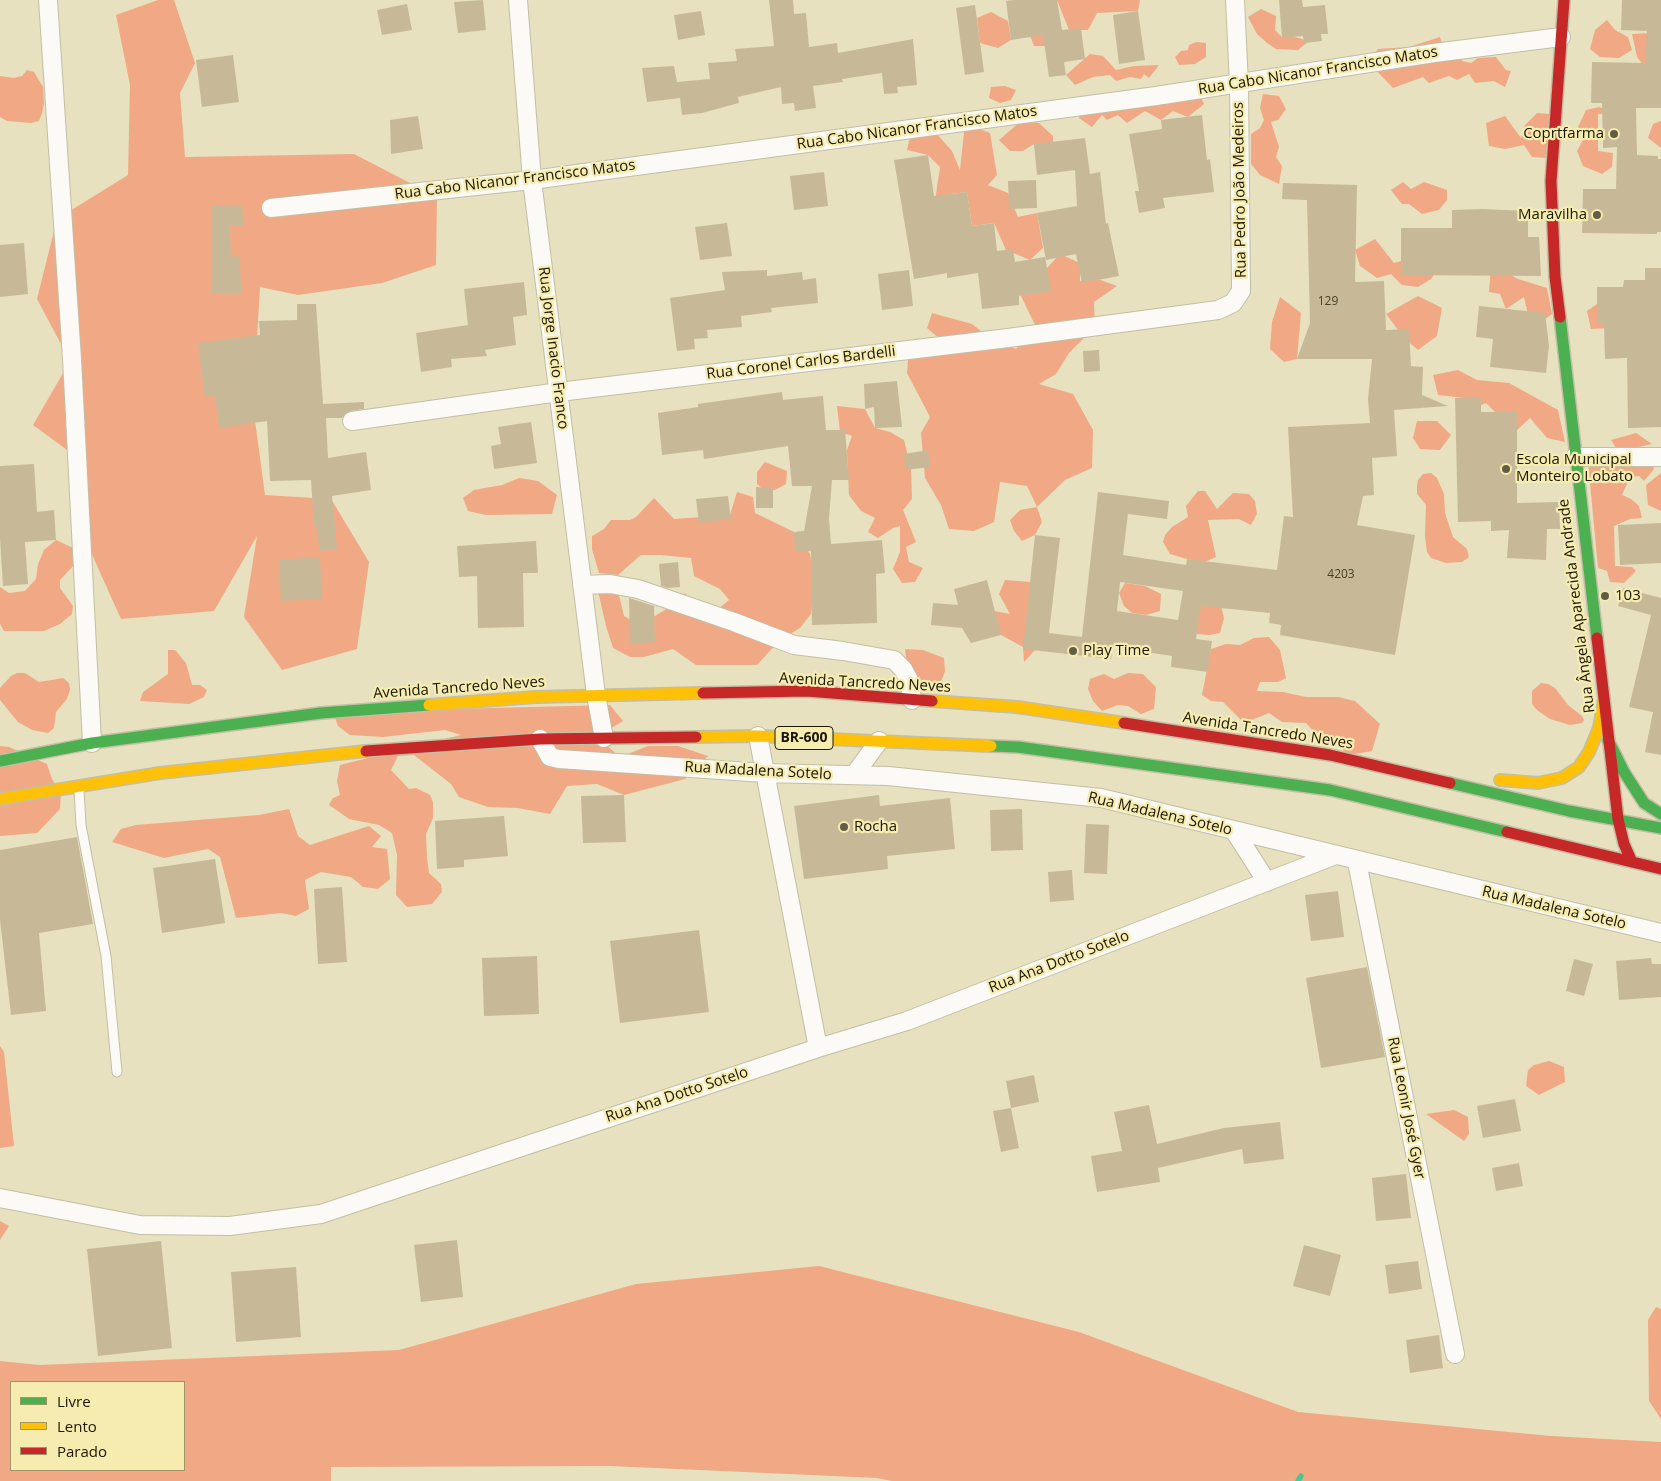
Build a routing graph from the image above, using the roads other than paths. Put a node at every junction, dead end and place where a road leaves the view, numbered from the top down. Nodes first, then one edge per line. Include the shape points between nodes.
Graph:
1 (48, 0) edge
2 (518, 0) edge
3 (1235, 0) edge
4 (1564, 0) edge
5 (1561, 37) junction
6 (1240, 84) junction
7 (532, 180) junction
8 (271, 208) dead end
9 (1242, 291) joint
10 (559, 392) junction
11 (352, 421) dead end
12 (1575, 457) junction
13 (1661, 457) edge
14 (582, 585) junction
15 (596, 695) junction
16 (912, 700) junction
17 (1604, 700) junction
18 (758, 736) junction
19 (604, 738) junction
20 (540, 739) junction
21 (1608, 740) junction
22 (879, 741) junction
23 (92, 743) junction
24 (0, 761) edge
25 (1447, 769) dead end
26 (764, 773) junction
27 (1409, 773) junction
28 (854, 775) junction
29 (1486, 777) dead end
30 (79, 786) junction
31 (0, 799) edge
32 (1661, 814) edge
33 (1618, 819) junction
34 (1661, 828) edge
35 (1235, 832) junction
36 (1333, 856) junction
37 (1600, 856) junction
38 (1357, 862) junction
39 (1632, 862) junction
40 (1661, 869) edge
41 (1267, 882) junction
42 (1661, 934) edge
43 (818, 1048) junction
44 (117, 1072) dead end
45 (0, 1198) edge
46 (1455, 1354) dead end

1 - 23 street via 72,359
2 - 7 street, Rua Jorge Inacio Franco
3 - 6 street, Rua Pedro João Medeiros
4 - 5 main road, Rua Ângela Aparecida Andrade
5 - 6 street, Rua Cabo Nicanor Francisco Matos via 1407,57
5 - 12 main road, Rua Ângela Aparecida Andrade via 1551,190 1555,277
6 - 7 street, Rua Cabo Nicanor Francisco Matos
6 - 9 street, Rua Pedro João Medeiros
7 - 8 street, Rua Cabo Nicanor Francisco Matos
7 - 10 street, Rua Jorge Inacio Franco
9 - 10 street, Rua Coronel Carlos Bardelli via 1234,303 1218,310
10 - 11 street, Rua Coronel Carlos Bardelli
10 - 14 street, Rua Jorge Inacio Franco
12 - 13 street
12 - 17 main road, Rua Ângela Aparecida Andrade
14 - 15 street, Rua Jorge Inacio Franco
14 - 16 street via 610,584 638,589 794,646 894,660 904,669 910,682
15 - 16 main road, Avenida Tancredo Neves via 807,691
15 - 19 street, Rua Jorge Inacio Franco
15 - 23 main road, Avenida Tancredo Neves via 321,714
16 - 27 main road, Avenida Tancredo Neves via 1017,707 1330,755
17 - 21 main road, Rua Ângela Aparecida Andrade
17 - 29 main road via 1590,752 1578,767 1562,778 1538,784
18 - 19 main road, BR-600
18 - 22 main road, BR-600
18 - 26 street
19 - 20 main road, BR-600
20 - 26 street, Rua Madalena Sotelo via 550,757 559,759
20 - 30 main road, BR-600 via 326,754
21 - 32 main road via 1644,803
21 - 33 main road, Rua Ângela Aparecida Andrade
22 - 28 street
22 - 37 main road, BR-600 via 1018,747 1330,790
23 - 24 main road, Avenida Tancredo Neves
25 - 27 main road
26 - 28 street, Rua Madalena Sotelo
26 - 43 street
27 - 33 main road, Avenida Tancredo Neves via 1569,811
28 - 35 street, Rua Madalena Sotelo via 1101,798
30 - 31 main road, BR-600
30 - 44 lane via 81,825 106,956
33 - 34 main road, Avenida Tancredo Neves
33 - 37 main road, Rua Ângela Aparecida Andrade via 1612,844
33 - 39 main road, Rua Ângela Aparecida Andrade
35 - 36 street, Rua Madalena Sotelo
35 - 41 street
36 - 38 street, Rua Madalena Sotelo
36 - 41 street, Rua Ana Dotto Sotelo
37 - 39 main road, BR-600
38 - 42 street, Rua Madalena Sotelo
38 - 46 street, Rua Leonir José Gyer
39 - 40 main road, BR-600
41 - 43 street, Rua Ana Dotto Sotelo via 907,1021
43 - 45 street, Rua Ana Dotto Sotelo via 321,1214 230,1226 140,1225

